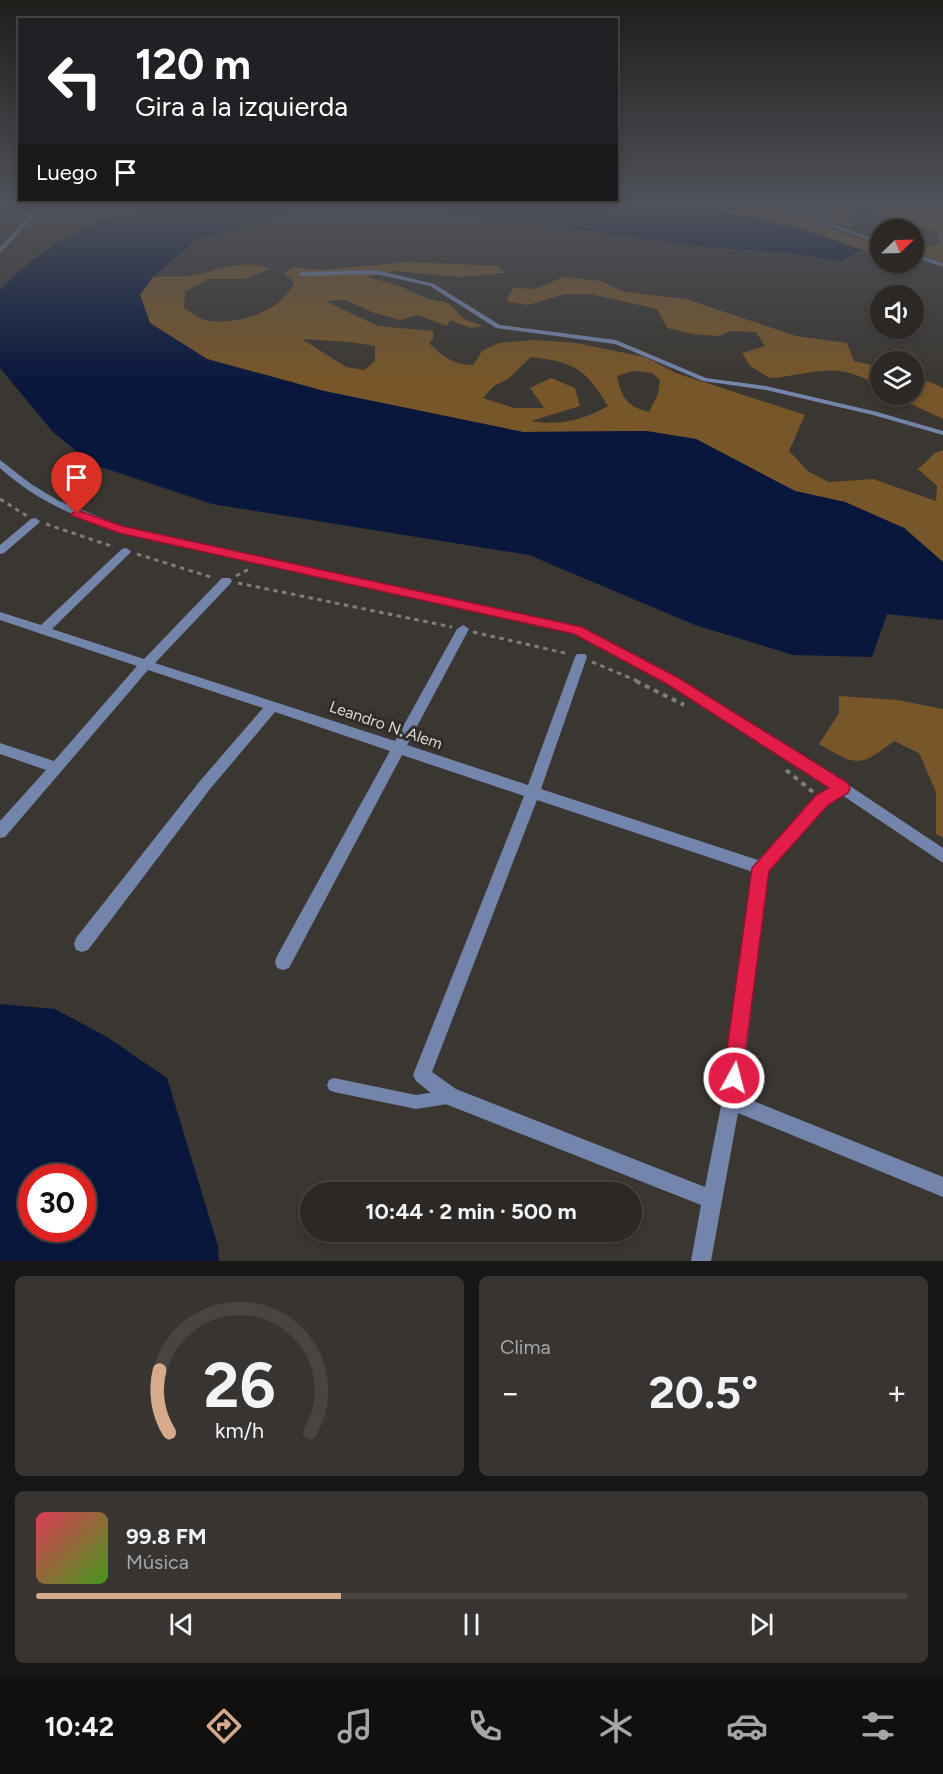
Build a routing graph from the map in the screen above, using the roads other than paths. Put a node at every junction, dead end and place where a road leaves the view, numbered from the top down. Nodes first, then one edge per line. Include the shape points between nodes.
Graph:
1 (302, 274) dead end
2 (943, 433) edge
3 (0, 463) edge
4 (35, 520) road end
5 (0, 551) edge
6 (126, 551) road end
7 (226, 581) road end
8 (0, 616) edge
9 (45, 629) junction
10 (463, 629) road end
11 (582, 657) road end
12 (147, 663) junction
13 (274, 705) junction
14 (401, 747) junction
15 (0, 748) edge
16 (56, 767) junction
17 (842, 788) junction
18 (533, 792) junction
19 (0, 832) edge
20 (943, 856) edge
21 (761, 868) junction
22 (82, 944) dead end
23 (284, 962) dead end
24 (334, 1085) dead end
25 (450, 1096) junction
26 (731, 1101) junction
27 (943, 1187) edge
28 (711, 1199) junction
29 (701, 1261) edge

1 - 2 lane via 376,272 432,285 498,327 616,342 705,380 777,391
3 - 17 street via 32,490 77,514 119,529 578,630 672,681
4 - 5 street
6 - 9 street
7 - 12 street
8 - 9 street, Leandro N. Alem
9 - 12 street, Leandro N. Alem
10 - 14 street
11 - 18 street
12 - 13 street, Leandro N. Alem
12 - 16 street
13 - 14 street, Leandro N. Alem
13 - 22 street via 205,785
14 - 18 street, Leandro N. Alem
14 - 23 street
15 - 16 street
16 - 19 street
17 - 20 street
17 - 21 street via 822,800
18 - 21 street, Leandro N. Alem
18 - 25 street via 422,1075
21 - 26 street
24 - 25 lane via 416,1102
25 - 28 street
26 - 27 street
26 - 28 street
28 - 29 street

